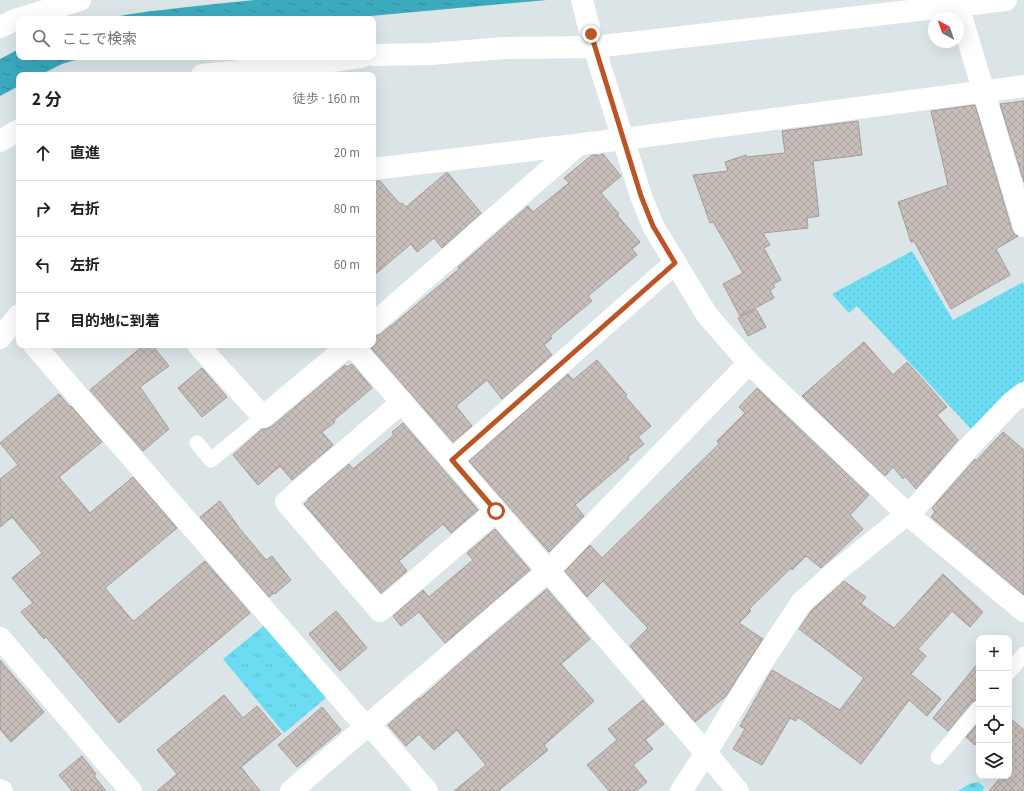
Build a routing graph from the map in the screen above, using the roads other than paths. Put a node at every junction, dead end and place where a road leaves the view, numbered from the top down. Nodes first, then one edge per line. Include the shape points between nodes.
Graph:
1 (80, 0) edge
2 (582, 0) edge
3 (1006, 0) edge
4 (958, 6) junction
5 (28, 16) edge
6 (16, 20) edge
7 (0, 27) edge
8 (592, 40) junction
9 (376, 55) edge
10 (343, 60) edge
11 (229, 72) edge
12 (1024, 86) edge
13 (984, 91) junction
14 (624, 139) junction
15 (578, 145) junction
16 (376, 169) edge
17 (1024, 226) edge
18 (675, 263) junction
19 (376, 321) edge
20 (16, 323) edge
21 (0, 338) edge
22 (37, 348) edge
23 (201, 348) edge
24 (347, 348) edge
25 (354, 348) edge
26 (750, 363) junction
27 (1024, 393) edge
28 (402, 402) junction
29 (263, 416) junction
30 (197, 442) dead end
31 (452, 460) junction
32 (496, 511) junction
33 (907, 514) junction
34 (548, 571) junction
35 (1024, 611) edge
36 (0, 638) edge
37 (1024, 654) edge
38 (1010, 671) edge
39 (976, 712) edge
40 (367, 726) junction
41 (706, 753) junction
42 (938, 757) dead end
43 (131, 791) edge
44 (291, 791) edge
45 (427, 791) edge
46 (681, 791) edge
47 (738, 791) edge

1 - 5 street
2 - 8 street
3 - 4 street
4 - 8 street
4 - 13 street
6 - 7 street
8 - 9 street via 430,54
8 - 14 street
10 - 11 street
12 - 13 street
13 - 14 street
13 - 17 street
14 - 15 street
14 - 18 street via 653,226
15 - 16 street
15 - 19 street
18 - 26 street via 707,315
18 - 31 street
20 - 21 street
22 - 40 street
23 - 29 street
24 - 29 street
25 - 28 street
26 - 33 street
26 - 34 street
27 - 33 street via 1012,402
28 - 31 street
28 - 32 street via 286,502 380,611
29 - 30 lane via 211,460
31 - 32 street
32 - 34 street
33 - 35 street
33 - 41 street via 801,603
34 - 40 street
34 - 41 street
36 - 43 street
37 - 38 lane
39 - 42 lane
40 - 44 street
40 - 45 street
41 - 46 street
41 - 47 street

